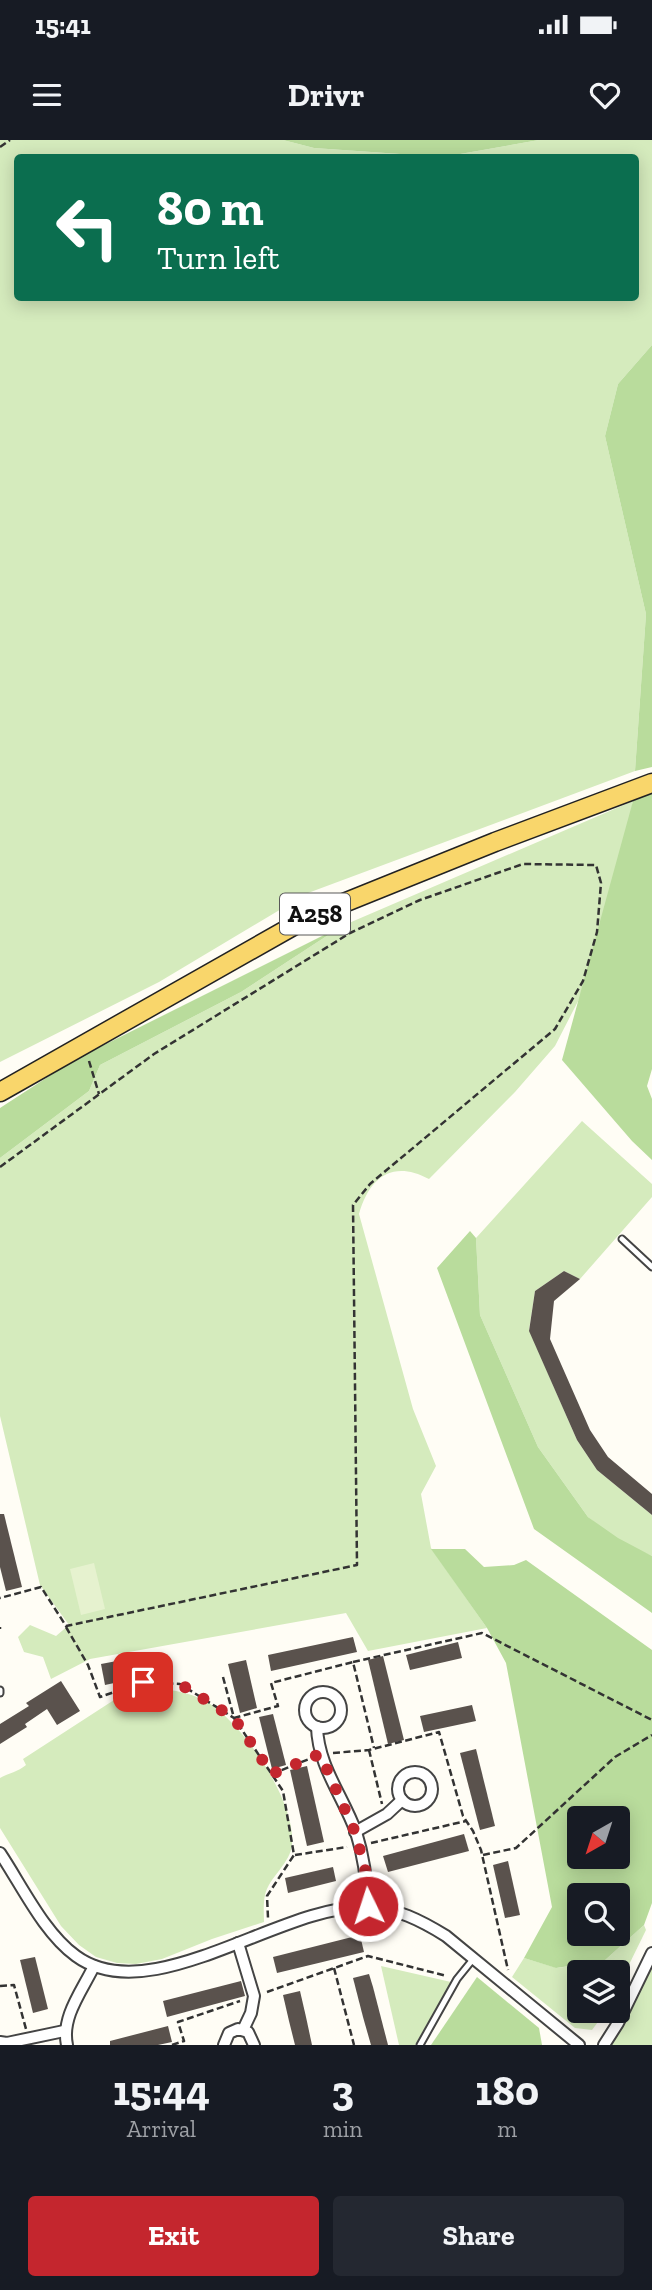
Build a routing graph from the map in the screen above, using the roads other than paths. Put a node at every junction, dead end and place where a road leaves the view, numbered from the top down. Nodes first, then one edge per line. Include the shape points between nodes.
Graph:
1 (652, 783) edge
2 (0, 1092) edge
3 (622, 1239) dead end
4 (652, 1267) edge
5 (317, 1727) dead end
6 (402, 1800) dead end
7 (355, 1832) junction
8 (0, 1853) edge
9 (368, 1906) junction
10 (238, 1942) junction
11 (652, 1954) edge
12 (474, 1958) junction
13 (94, 1966) junction
14 (243, 2030) junction
15 (64, 2031) junction
16 (0, 2042) edge
17 (67, 2045) edge
18 (224, 2045) edge
19 (254, 2045) edge
20 (420, 2045) edge
21 (579, 2045) edge
22 (604, 2045) edge

1 - 2 main road, A258 via 309,917
3 - 4 lane
5 - 7 street via 320,1754
6 - 7 street
7 - 9 street via 366,1873
8 - 13 street via 56,1938
9 - 10 street via 313,1915
9 - 12 street via 423,1922
10 - 13 street via 157,1970 127,1972
10 - 14 street via 254,1996
11 - 22 street
12 - 20 lane
12 - 21 street
13 - 15 street
14 - 18 street via 229,2033
14 - 19 street via 252,2036
15 - 16 street
15 - 17 street

